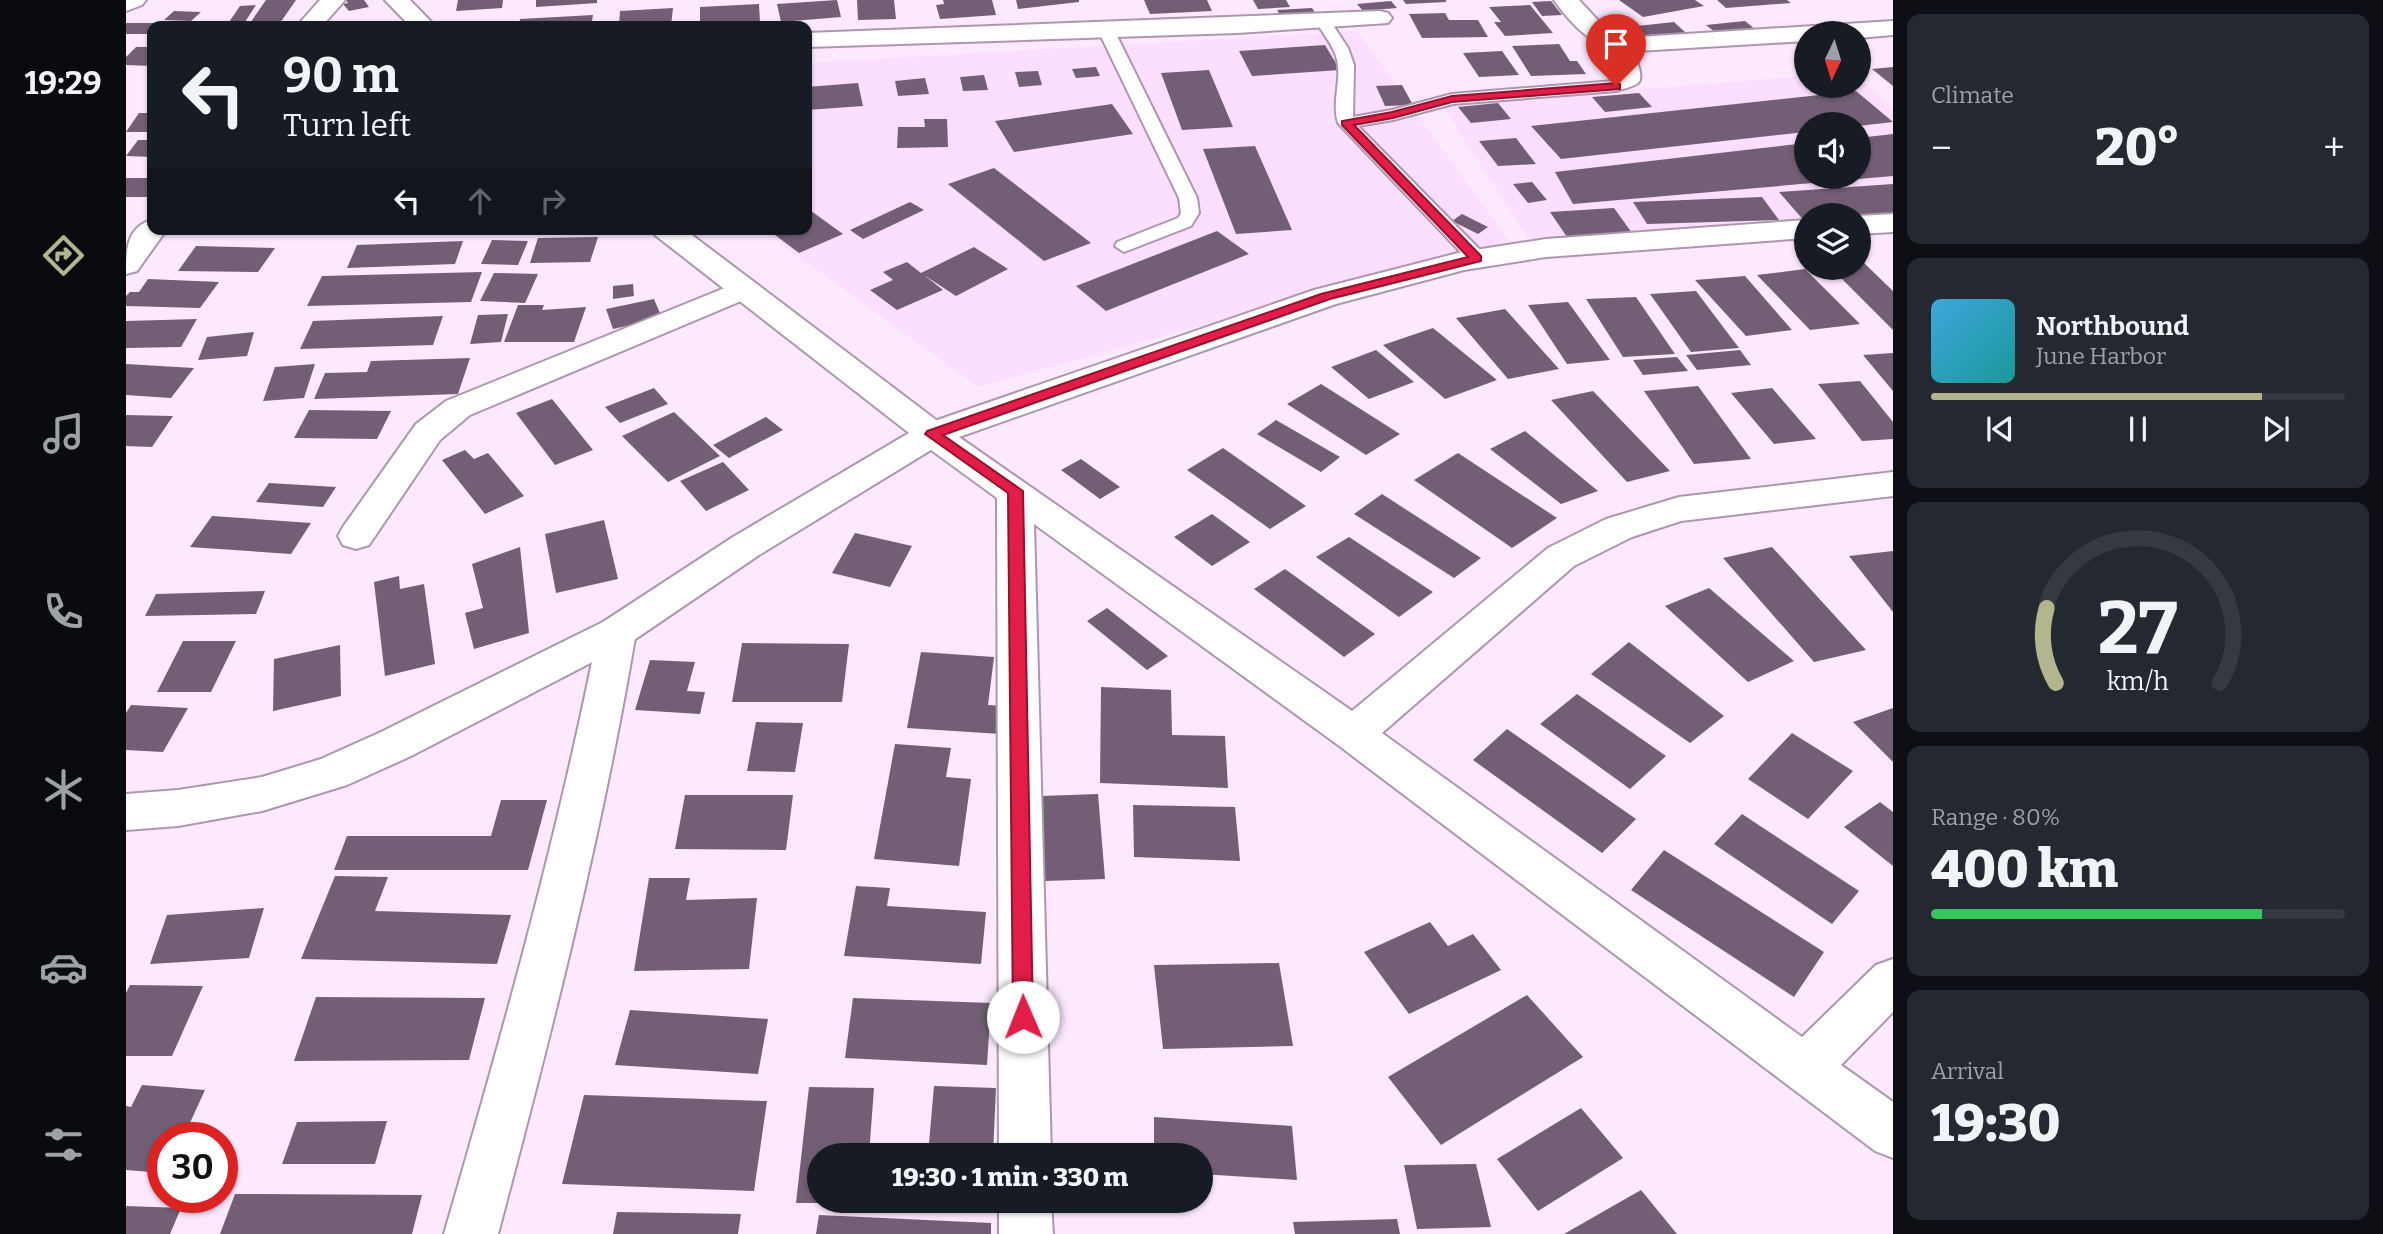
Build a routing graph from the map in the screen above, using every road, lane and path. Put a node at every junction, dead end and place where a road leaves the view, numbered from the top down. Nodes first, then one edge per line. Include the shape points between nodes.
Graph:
1 (134, 0) edge
2 (333, 0) edge
3 (397, 0) edge
4 (1566, 0) edge
5 (126, 4) edge
6 (1380, 18) dead end
7 (1103, 20) junction
8 (314, 21) edge
9 (418, 21) edge
10 (1324, 22) junction
11 (1893, 28) edge
12 (1871, 29) edge
13 (1794, 35) edge
14 (812, 40) edge
15 (1621, 45) junction
16 (1346, 123) junction
17 (1893, 223) edge
18 (1871, 224) edge
19 (1794, 230) edge
20 (148, 235) edge
21 (672, 235) edge
22 (1124, 246) dead end
23 (1477, 258) junction
24 (126, 265) edge
25 (741, 290) junction
26 (932, 434) junction
27 (1893, 485) edge
28 (1015, 491) junction
29 (356, 536) dead end
30 (617, 632) junction
31 (1353, 734) junction
32 (126, 812) edge
33 (1893, 980) edge
34 (1805, 1066) junction
35 (1893, 1133) edge
36 (1025, 1143) edge
37 (1025, 1213) edge
38 (471, 1234) edge
39 (1026, 1234) edge

1 - 5 street
2 - 8 street
3 - 9 street
4 - 15 street via 1593,31
6 - 10 street
7 - 10 street
7 - 14 street
7 - 22 lane via 1188,198 1190,213 1185,222
10 - 16 lane via 1344,56 1347,77 1342,114
11 - 12 street
13 - 15 street
15 - 16 lane via 1632,80 1616,86 1452,99
16 - 23 lane
17 - 18 street
19 - 23 street via 1546,248
20 - 24 street
21 - 25 street
23 - 26 street via 1325,297
25 - 26 street
25 - 29 street via 458,408 428,432
26 - 28 street
26 - 30 street via 746,546
27 - 31 street via 1679,509 1619,528 1561,557
28 - 31 street
28 - 36 street
30 - 32 street via 332,773 262,794
30 - 38 street via 601,724 533,1013
31 - 34 street
33 - 34 street
34 - 35 street
37 - 39 street

